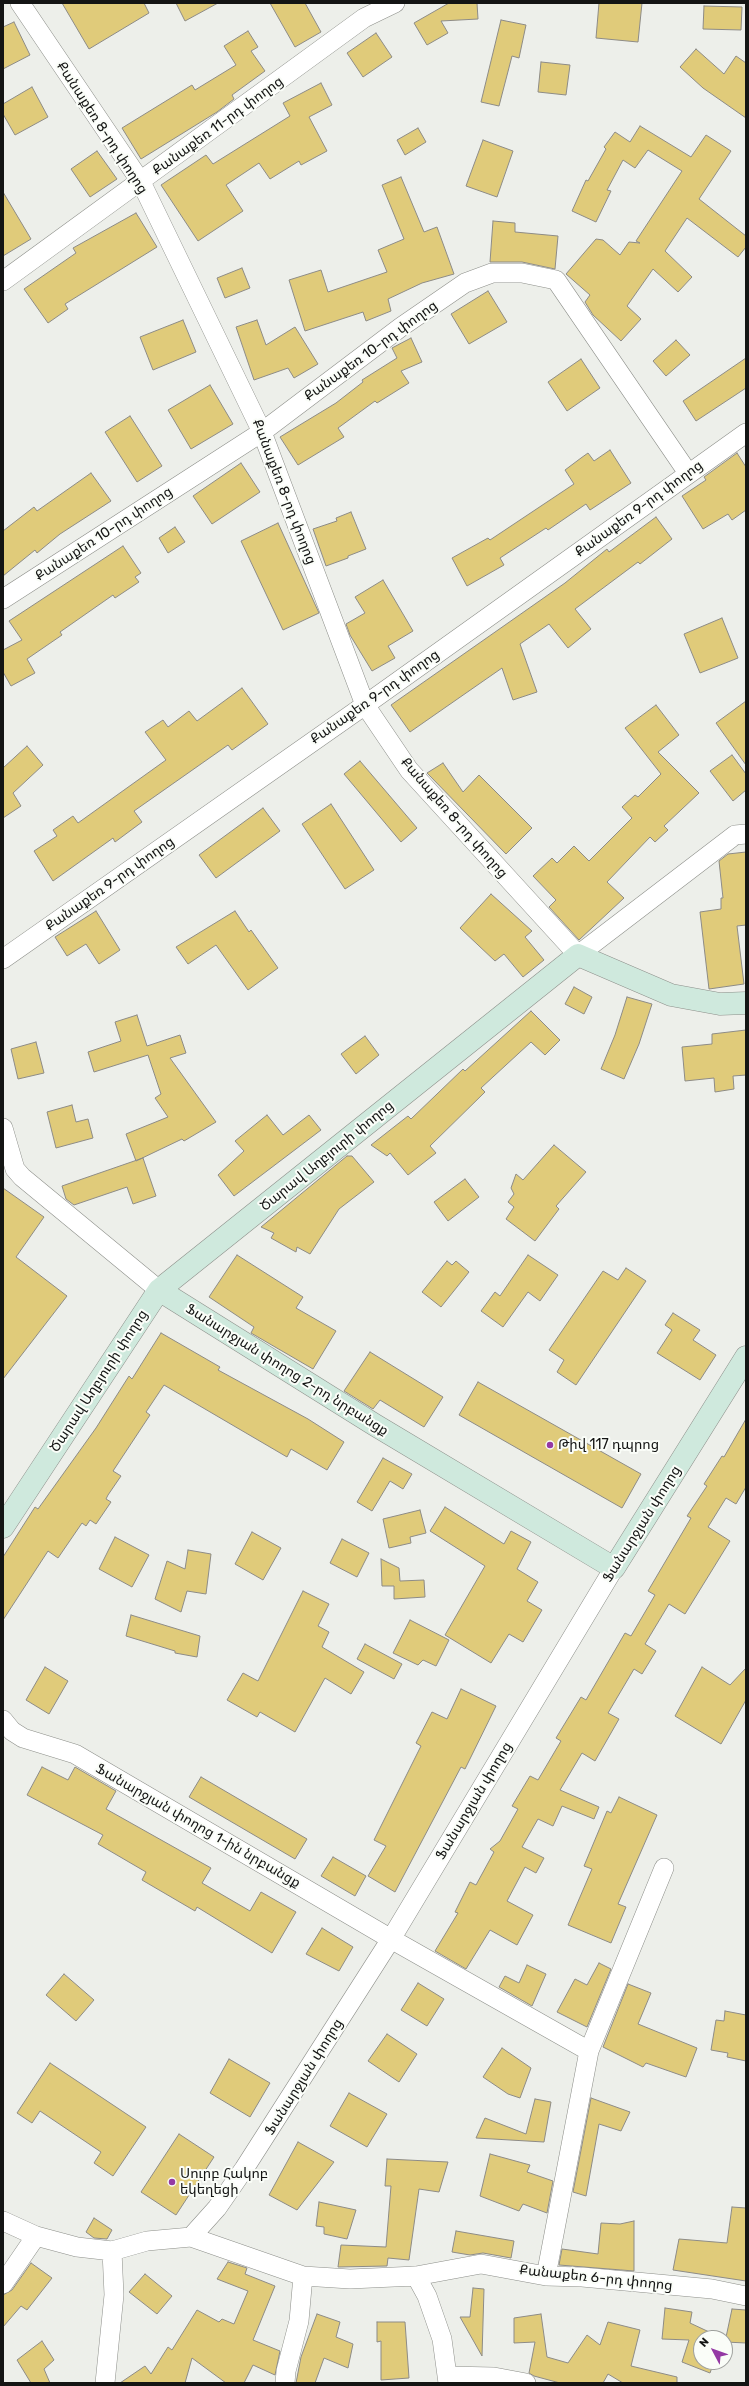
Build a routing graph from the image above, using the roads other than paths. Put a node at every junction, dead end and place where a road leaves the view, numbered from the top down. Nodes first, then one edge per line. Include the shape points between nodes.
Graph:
1 (20, 3) edge
2 (395, 3) edge
3 (141, 182) junction
4 (3, 281) edge
5 (262, 432) junction
6 (746, 433) edge
7 (688, 473) junction
8 (3, 599) edge
9 (365, 705) junction
10 (746, 834) edge
11 (578, 955) junction
12 (3, 959) edge
13 (746, 1003) edge
14 (3, 1128) edge
15 (159, 1290) junction
16 (746, 1357) edge
17 (3, 1527) edge
18 (614, 1568) junction
19 (3, 1720) edge
20 (664, 1868) dead end
21 (391, 1939) junction
22 (590, 2051) junction
23 (3, 2221) edge
24 (36, 2236) junction
25 (191, 2237) junction
26 (112, 2251) junction
27 (303, 2276) junction
28 (416, 2276) junction
29 (546, 2276) junction
30 (3, 2284) edge
31 (746, 2296) edge
32 (448, 2380) edge
33 (105, 2383) edge
34 (285, 2383) edge
35 (526, 2383) edge

1 - 3 street, Քանաքեռ 8-րդ փողոց
2 - 3 street, Քանաքեռ 11-րդ փողոց via 364,18
3 - 4 street, Քանաքեռ 11-րդ փողոց
3 - 5 street, Քանաքեռ 8-րդ փողոց
5 - 7 street, Քանաքեռ 10-րդ փողոց via 465,283 492,274 522,273 556,280
5 - 8 street, Քանաքեռ 10-րդ փողոց
5 - 9 street, Քանաքեռ 8-րդ փողոց
6 - 7 street, Քանաքեռ 9-րդ փողոց
7 - 9 street, Քանաքեռ 9-րդ փողոց
9 - 11 street, Քանաքեռ 8-րդ փողոց via 409,770
9 - 12 street, Քանաքեռ 9-րդ փողոց
10 - 11 street via 735,835
11 - 13 street via 671,995 720,1004
11 - 15 street, Ծարավ Աղբյուրի փողոց
14 - 15 street, Ֆանարջյան փողոց 2-րդ նրբանցք via 15,1169 22,1177
15 - 17 street, Ծարավ Աղբյուրի փողոց
15 - 18 street, Ֆանարջյան փողոց 2-րդ նրբանցք via 375,1425
16 - 18 street, Ֆանարջյան փողոց
18 - 21 street, Ֆանարջյան փողոց
19 - 21 street, Ֆանարջյան փողոց 1-ին նրբանցք via 12,1731 23,1738 75,1754
20 - 22 street
21 - 22 street, Ֆանարջյան փողոց 1-ին նրբանցք
21 - 25 street, Ֆանարջյան փողոց via 244,2170 217,2208
22 - 29 street
23 - 24 street, Քանաքեռ 6-րդ փողոց
24 - 26 street, Քանաքեռ 6-րդ փողոց via 77,2247
24 - 30 street
25 - 26 street, Քանաքեռ 6-րդ փողոց via 147,2241
25 - 27 street, Քանաքեռ 6-րդ փողոց
26 - 33 street via 114,2295
27 - 28 street, Քանաքեռ 6-րդ փողոց via 350,2279
27 - 34 street via 299,2322
28 - 29 street, Քանաքեռ 6-րդ փողոց via 481,2264
28 - 32 street via 427,2296 442,2339
29 - 31 street, Քանաքեռ 6-րդ փողոց via 712,2289
32 - 35 street via 494,2377

